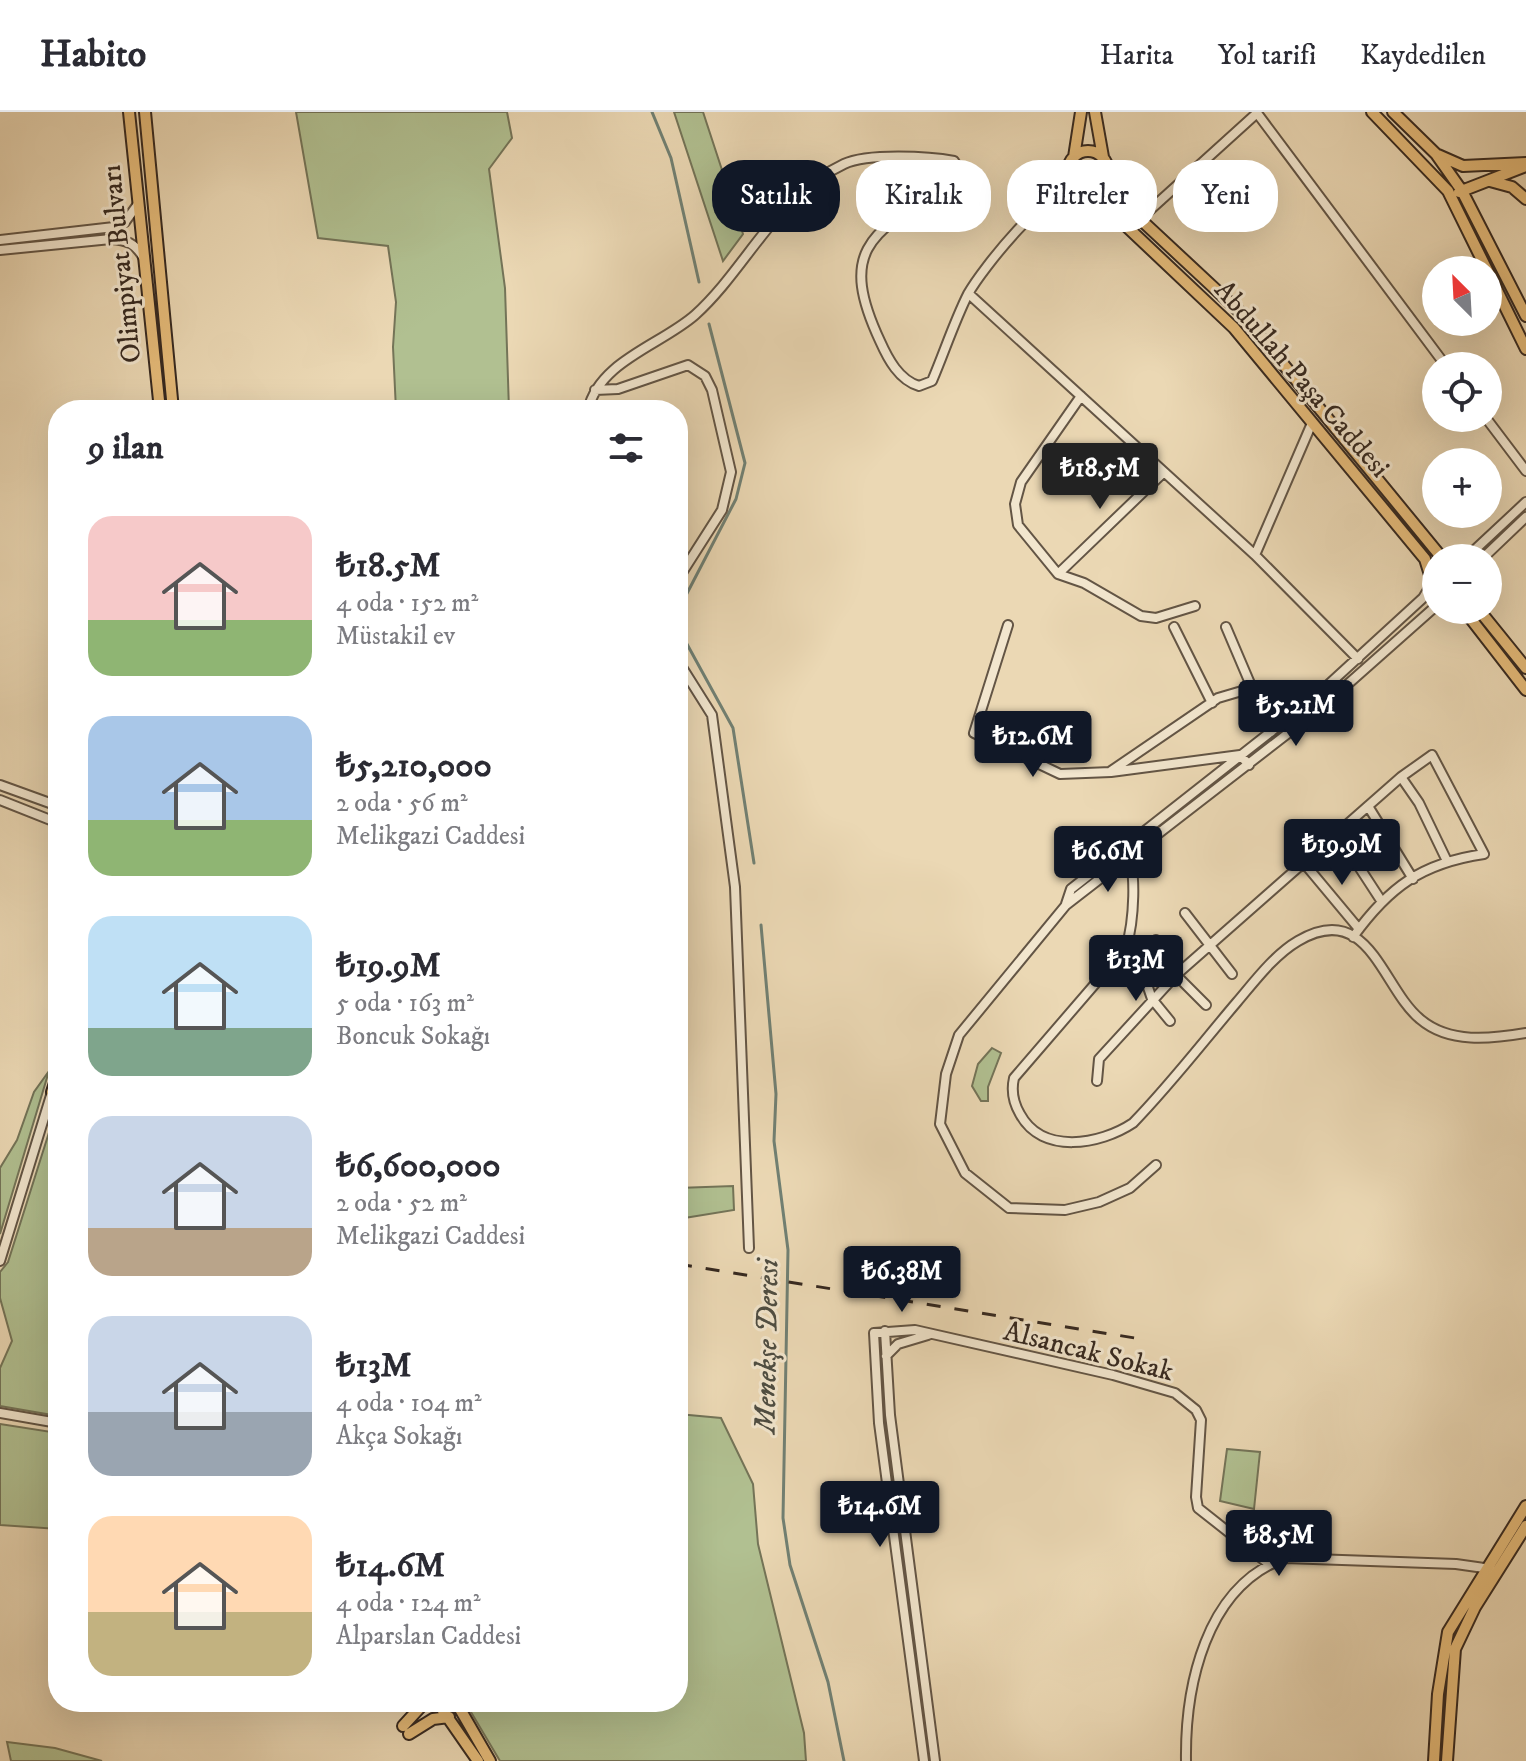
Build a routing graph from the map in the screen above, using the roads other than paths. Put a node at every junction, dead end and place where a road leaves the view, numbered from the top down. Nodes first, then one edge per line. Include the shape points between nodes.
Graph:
1 (129, 112) edge
2 (145, 112) edge
3 (1092, 112) edge
4 (1257, 112) edge
5 (1372, 112) edge
6 (1393, 112) edge
7 (1080, 117) edge
8 (1436, 154) junction
9 (1103, 157) junction
10 (1071, 160) edge
11 (1073, 160) edge
12 (1104, 160) edge
13 (1526, 164) edge
14 (1483, 181) junction
15 (1462, 191) junction
16 (1526, 199) edge
17 (1157, 203) edge
18 (138, 204) junction
19 (1455, 205) junction
20 (1018, 232) edge
21 (1132, 232) edge
22 (1154, 232) edge
23 (0, 240) edge
24 (0, 250) edge
25 (1481, 256) edge
26 (144, 257) junction
27 (1520, 288) edge
28 (969, 294) junction
29 (1502, 298) edge
30 (1526, 316) edge
31 (1526, 349) edge
32 (1436, 352) edge
33 (595, 390) junction
34 (1081, 396) junction
35 (159, 400) edge
36 (172, 400) edge
37 (592, 400) edge
38 (1312, 423) junction
39 (1497, 432) edge
40 (1526, 471) edge
41 (1164, 472) junction
42 (1526, 502) edge
43 (1526, 517) edge
44 (1431, 544) edge
45 (1481, 544) edge
46 (1498, 544) edge
47 (1255, 555) junction
48 (1422, 555) edge
49 (688, 563) edge
50 (1058, 574) junction
51 (1422, 599) edge
52 (1195, 606) dead end
53 (1422, 618) edge
54 (1475, 624) edge
55 (1490, 624) edge
56 (1008, 625) dead end
57 (1174, 627) dead end
58 (1226, 627) dead end
59 (1358, 659) junction
60 (1526, 668) edge
61 (688, 677) edge
62 (1252, 688) junction
63 (1526, 690) edge
64 (1212, 703) junction
65 (1271, 732) junction
66 (1240, 755) junction
67 (1249, 765) junction
68 (1111, 772) junction
69 (1401, 777) junction
70 (0, 785) edge
71 (0, 800) edge
72 (48, 802) edge
73 (1368, 806) junction
74 (48, 819) edge
75 (1337, 833) junction
76 (1124, 847) junction
77 (1131, 857) junction
78 (1446, 859) junction
79 (1304, 863) junction
80 (1413, 879) junction
81 (1380, 899) junction
82 (1066, 905) junction
83 (1185, 913) dead end
84 (1356, 933) junction
85 (1156, 940) dead end
86 (1209, 948) junction
87 (1140, 964) dead end
88 (1232, 974) dead end
89 (1176, 975) junction
90 (1152, 999) junction
91 (1206, 1005) dead end
92 (1170, 1021) dead end
93 (1526, 1033) edge
94 (1097, 1081) dead end
95 (48, 1114) edge
96 (1156, 1165) dead end
97 (749, 1248) dead end
98 (0, 1261) edge
99 (885, 1331) junction
100 (928, 1335) junction
101 (886, 1356) junction
102 (0, 1413) edge
103 (48, 1421) edge
104 (1526, 1506) edge
105 (1526, 1526) edge
106 (1269, 1564) junction
107 (1493, 1569) junction
108 (418, 1712) edge
109 (445, 1712) edge
110 (462, 1712) edge
111 (449, 1717) junction
112 (478, 1761) edge
113 (490, 1761) edge
114 (924, 1761) edge
115 (935, 1761) edge
116 (1186, 1761) edge
117 (1434, 1761) edge
118 (1447, 1761) edge

1 - 18 main road, Olimpiyat Bulvarı
2 - 36 main road, Olimpiyat Bulvarı
3 - 7 street
3 - 9 main road
4 - 17 street
4 - 32 street
5 - 19 main road via 1448,191
6 - 8 main road
7 - 10 main road
8 - 13 main road via 1463,166
8 - 15 main road
9 - 11 main road via 1088,151
9 - 12 main road
13 - 14 main road
14 - 15 main road
14 - 16 main road via 1499,181
15 - 19 main road
15 - 27 main road
18 - 23 street via 125,222 114,227
18 - 26 main road, Olimpiyat Bulvarı
19 - 25 main road
20 - 28 street
21 - 38 main road, Abdullah Paşa Caddesi via 1234,328
22 - 44 main road, Abdullah Paşa Caddesi via 1242,314
24 - 26 street via 111,239 138,247
26 - 35 main road, Olimpiyat Bulvarı
27 - 30 main road
28 - 33 street via 932,381 911,384 892,363 870,319 862,284 864,257 880,228 953,182 958,168 954,161 937,158 849,162 807,189 759,235 693,317 614,369
28 - 34 street
29 - 31 main road
33 - 37 street
33 - 49 street via 618,389 688,365 705,376 731,472 722,510
34 - 41 street
34 - 50 street via 1021,482 1015,504 1018,525
38 - 47 street
38 - 48 main road, Abdullah Paşa Caddesi
39 - 40 street
41 - 47 street
41 - 50 street
42 - 45 street
43 - 46 street
47 - 59 street
50 - 52 street via 1141,616 1156,618
51 - 59 street
53 - 67 street
54 - 63 main road
55 - 60 main road
56 - 68 street via 974,733 1060,774
57 - 64 street
58 - 62 street
59 - 65 street
61 - 97 street via 712,715 735,887
62 - 64 street
62 - 65 street
64 - 68 street
65 - 66 street
66 - 67 street
66 - 68 street
66 - 76 street
67 - 77 street
69 - 73 street
69 - 78 street
69 - 78 street via 1432,755 1454,791 1484,854
70 - 72 street
71 - 74 street
73 - 75 street
73 - 80 street
75 - 79 street
75 - 81 street
76 - 77 street
76 - 82 street via 1071,889
77 - 82 street
77 - 84 street via 1132,929 1126,948 1014,1078 1018,1110 1031,1130 1049,1140 1077,1141 1126,1127 1283,953 1316,933
78 - 80 street
79 - 84 street
79 - 86 street
80 - 81 street
81 - 84 street
82 - 96 street via 959,1035 946,1074 940,1124 965,1173 1009,1208 1065,1210 1099,1202 1130,1188
83 - 86 street
84 - 93 street via 1419,1019 1468,1037
85 - 89 street
86 - 88 street
86 - 89 street
87 - 90 street
89 - 90 street
89 - 91 street
90 - 92 street
90 - 94 street via 1099,1059
95 - 98 street
99 - 100 street, Alsancak Sokak
99 - 101 street
99 - 114 street, Alsancak Sokak via 874,1333 879,1423
100 - 101 street via 898,1344
100 - 106 street, Alsancak Sokak via 1100,1372 1182,1396 1201,1420 1198,1508
101 - 115 street
102 - 103 street
104 - 107 main road
105 - 107 main road
106 - 107 street via 1285,1558
106 - 116 street via 1234,1596 1211,1629 1187,1703
107 - 117 main road via 1448,1632
107 - 118 main road via 1455,1649
108 - 111 main road via 406,1730
109 - 111 main road
110 - 113 main road
111 - 112 main road

